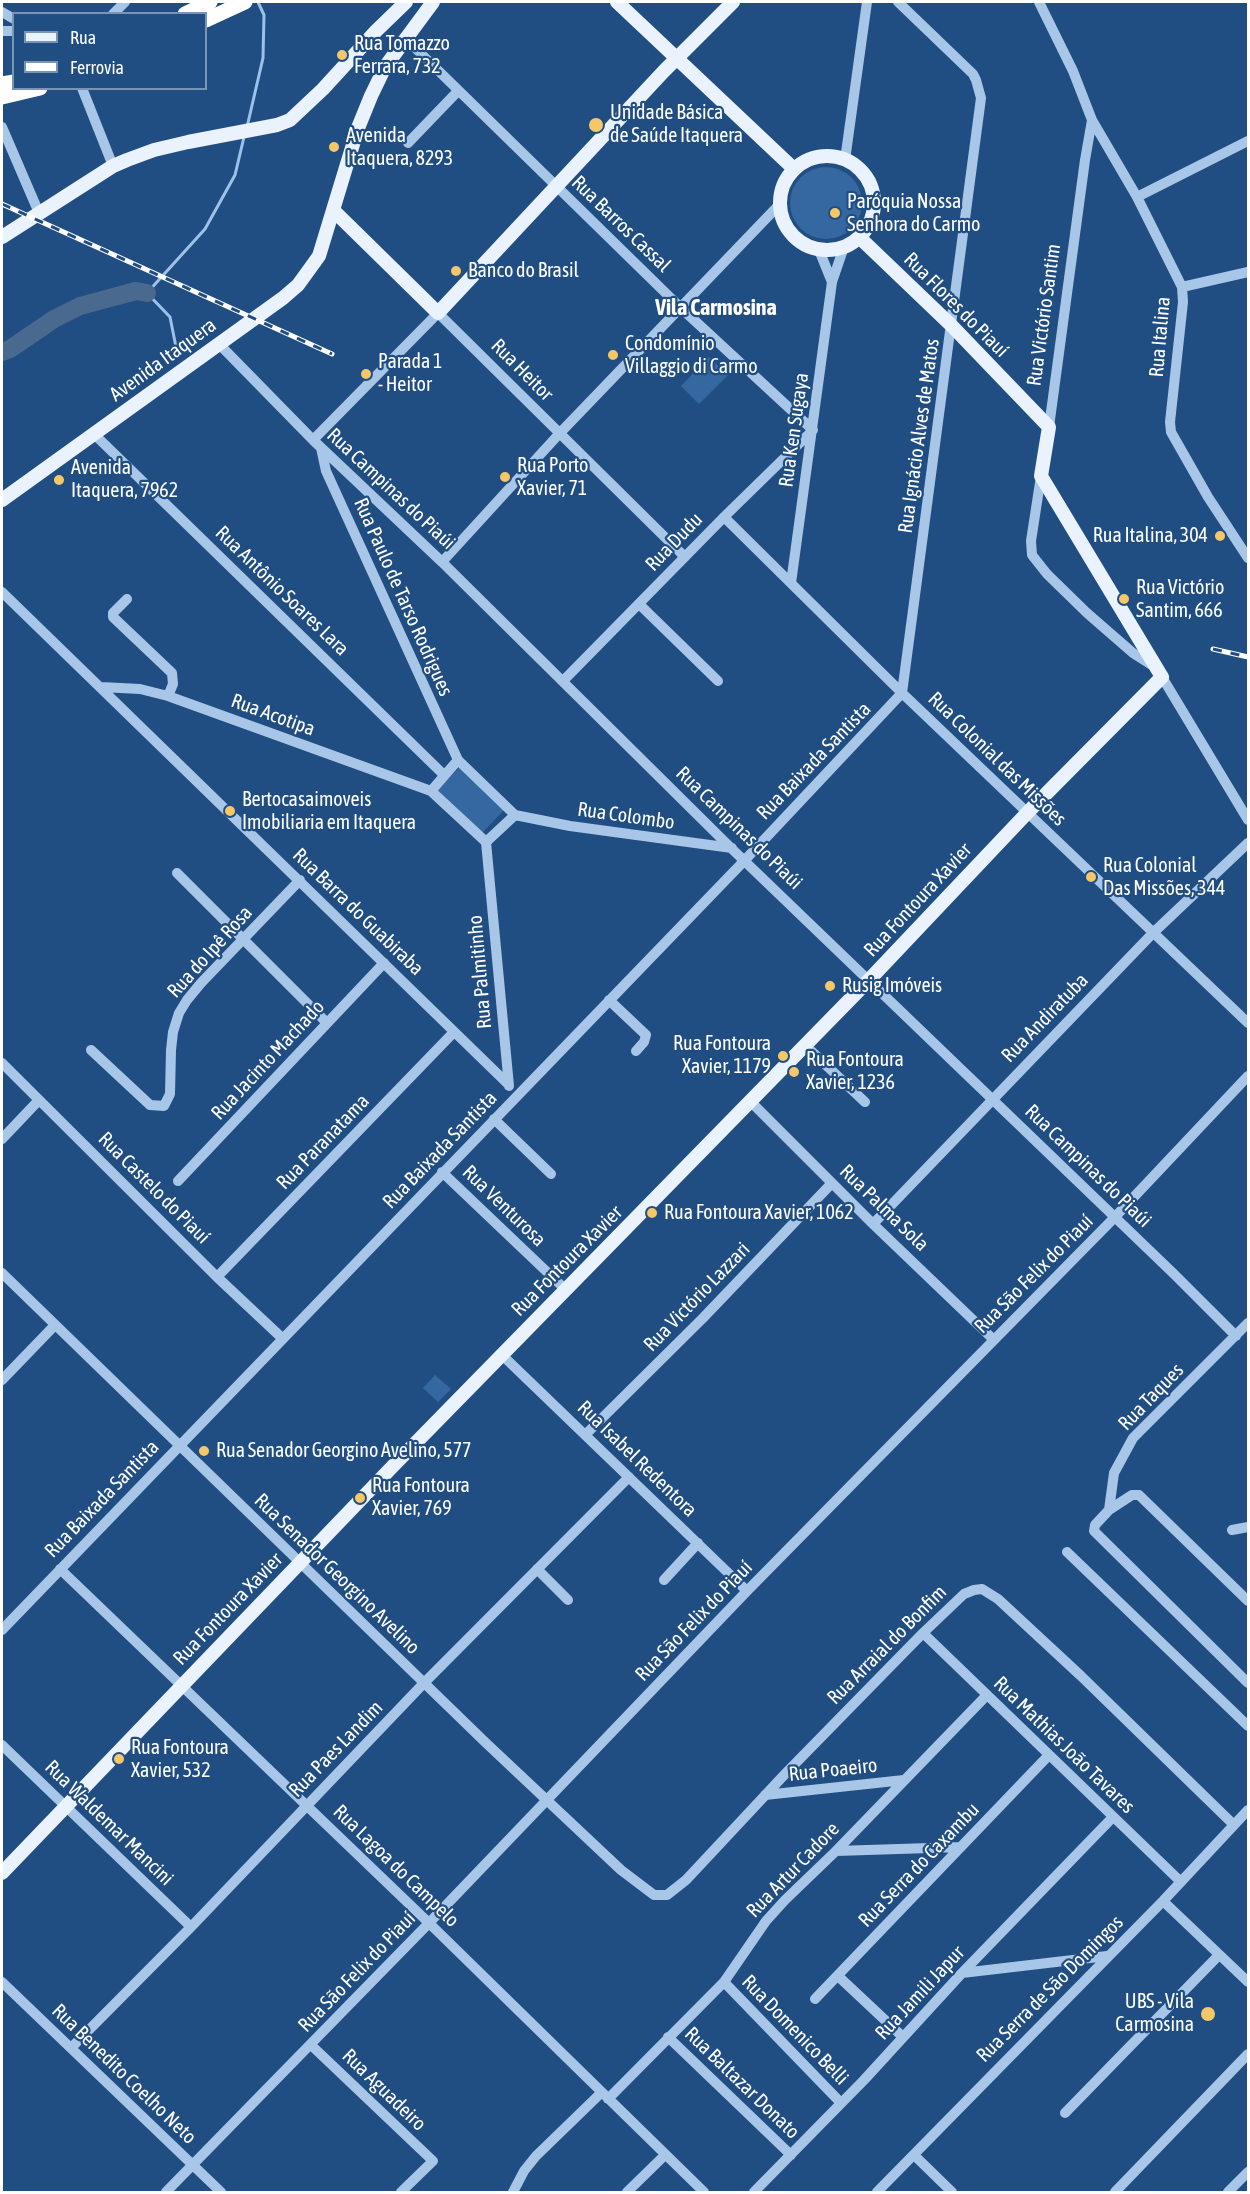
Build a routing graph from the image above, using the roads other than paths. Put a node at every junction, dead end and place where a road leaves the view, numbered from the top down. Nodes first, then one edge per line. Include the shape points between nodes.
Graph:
1 (210, 2) edge
2 (245, 2) edge
3 (406, 2) edge
4 (433, 2) edge
5 (617, 2) edge
6 (733, 2) edge
7 (867, 2) edge
8 (898, 2) edge
9 (1039, 2) edge
10 (189, 12) edge
11 (207, 20) edge
12 (407, 40) junction
13 (676, 58) junction
14 (30, 90) edge
15 (83, 90) edge
16 (458, 91) junction
17 (2, 96) edge
18 (1092, 120) junction
19 (2, 127) edge
20 (1101, 133) junction
21 (1248, 141) edge
22 (408, 142) dead end
23 (845, 160) junction
24 (1085, 160) junction
25 (113, 166) junction
26 (794, 169) junction
27 (556, 186) junction
28 (1137, 198) junction
29 (779, 205) junction
30 (333, 210) junction
31 (39, 213) junction
32 (352, 228) junction
33 (327, 234) junction
34 (2, 237) edge
35 (859, 237) junction
36 (844, 247) junction
37 (819, 250) junction
38 (1248, 272) edge
39 (832, 282) junction
40 (1182, 287) junction
41 (681, 308) junction
42 (438, 313) junction
43 (952, 326) junction
44 (219, 344) junction
45 (1049, 427) junction
46 (813, 430) junction
47 (94, 434) junction
48 (559, 434) junction
49 (317, 444) junction
50 (1041, 476) junction
51 (2, 500) edge
52 (724, 517) junction
53 (685, 557) junction
54 (1248, 558) edge
55 (442, 562) junction
56 (791, 583) junction
57 (2, 592) edge
58 (127, 599) dead end
59 (639, 604) junction
60 (1158, 672) junction
61 (563, 681) junction
62 (718, 681) dead end
63 (101, 687) junction
64 (902, 693) junction
65 (168, 696) junction
66 (458, 760) junction
67 (444, 775) junction
68 (431, 791) junction
69 (1028, 812) junction
70 (515, 815) junction
71 (1248, 820) edge
72 (486, 842) junction
73 (1248, 843) edge
74 (732, 849) junction
75 (745, 860) junction
76 (177, 873) dead end
77 (300, 880) junction
78 (1153, 933) junction
79 (243, 940) junction
80 (384, 963) junction
81 (869, 980) junction
82 (609, 1000) junction
83 (327, 1023) junction
84 (1248, 1023) edge
85 (454, 1032) junction
86 (805, 1045) junction
87 (90, 1050) dead end
88 (636, 1051) dead end
89 (2, 1063) edge
90 (1248, 1076) edge
91 (508, 1084) junction
92 (518, 1096) junction
93 (992, 1099) junction
94 (39, 1100) junction
95 (750, 1101) junction
96 (865, 1102) dead end
97 (494, 1119) junction
98 (2, 1139) edge
99 (442, 1172) junction
100 (550, 1174) dead end
101 (178, 1181) dead end
102 (832, 1183) junction
103 (1115, 1217) junction
104 (873, 1224) junction
105 (2, 1273) edge
106 (217, 1277) junction
107 (566, 1290) junction
108 (1248, 1323) edge
109 (56, 1325) junction
110 (1236, 1336) junction
111 (282, 1338) junction
112 (994, 1340) junction
113 (501, 1354) junction
114 (2, 1380) edge
115 (585, 1435) junction
116 (179, 1446) junction
117 (629, 1477) junction
118 (1109, 1510) junction
119 (1248, 1527) edge
120 (1232, 1530) dead end
121 (698, 1543) junction
122 (1067, 1552) dead end
123 (300, 1563) junction
124 (60, 1569) junction
125 (537, 1569) junction
126 (664, 1580) dead end
127 (747, 1591) junction
128 (568, 1600) dead end
129 (1248, 1601) edge
130 (2, 1630) edge
131 (923, 1633) junction
132 (424, 1683) junction
133 (1248, 1683) edge
134 (181, 1686) junction
135 (987, 1696) junction
136 (1248, 1726) edge
137 (2, 1745) edge
138 (1049, 1755) junction
139 (904, 1780) junction
140 (765, 1795) junction
141 (547, 1800) junction
142 (308, 1805) junction
143 (65, 1807) junction
144 (1248, 1810) edge
145 (1113, 1817) junction
146 (1234, 1825) junction
147 (960, 1847) junction
148 (836, 1851) junction
149 (2, 1873) edge
150 (1181, 1882) junction
151 (654, 1895) joint
152 (1163, 1901) junction
153 (429, 1923) junction
154 (191, 1927) junction
155 (1219, 1955) junction
156 (1107, 1956) junction
157 (962, 1973) junction
158 (838, 1976) junction
159 (2, 1982) edge
160 (724, 1982) junction
161 (1248, 1982) edge
162 (815, 1999) dead end
163 (668, 2037) junction
164 (903, 2037) junction
165 (311, 2045) junction
166 (71, 2048) junction
167 (1248, 2054) edge
168 (604, 2096) junction
169 (841, 2103) junction
170 (1065, 2113) dead end
171 (665, 2155) junction
172 (791, 2155) junction
173 (914, 2155) junction
174 (193, 2166) junction
175 (1248, 2172) edge
176 (166, 2193) edge
177 (221, 2193) edge
178 (401, 2193) edge
179 (513, 2193) edge
180 (627, 2193) edge
181 (704, 2193) edge
182 (754, 2193) edge
183 (877, 2193) edge
184 (952, 2193) edge
185 (1114, 2193) edge
186 (1228, 2193) edge

1 - 10 highway
2 - 11 highway
3 - 25 main road via 303,110 284,123 154,150
4 - 12 main road, Avenida Itaquera
5 - 13 main road
6 - 13 main road
7 - 23 street
8 - 43 street, Rua Ignácio Alves de Matos via 972,74 981,98
9 - 18 street
12 - 16 street, Rua Barros Cassal
12 - 30 main road, Avenida Itaquera via 386,67 371,96
13 - 26 main road
13 - 27 main road
14 - 17 highway
15 - 25 street
16 - 22 street
16 - 27 street, Rua Barros Cassal
18 - 20 street, Rua Italina
18 - 24 street, Rua Victório Santim
19 - 31 street
20 - 24 street, Rua Victório Santim
20 - 28 street, Rua Italina
21 - 28 street
23 - 26 main road via 818,157
23 - 35 main road via 867,179 872,192 871,221
24 - 45 street, Rua Victório Santim
25 - 31 main road
26 - 29 main road via 786,179
27 - 41 street, Rua Barros Cassal
27 - 42 main road
28 - 40 street, Rua Italina
29 - 37 main road via 791,234
29 - 41 street
30 - 32 main road, Rua Heitor
30 - 33 main road, Avenida Itaquera
31 - 34 main road
32 - 33 main road
32 - 42 main road, Rua Heitor
33 - 44 main road, Avenida Itaquera via 319,256 298,285
35 - 36 main road
35 - 43 main road, Rua Flores do Piauí
36 - 37 main road
36 - 39 street, Rua Ken Sugaya
37 - 39 street, Rua Ken Sugaya
38 - 40 street
39 - 46 street, Rua Ken Sugaya
40 - 54 street, Rua Italina via 1171,432
41 - 46 street, Rua Barros Cassal
41 - 48 street
42 - 48 street, Rua Heitor
42 - 49 street
43 - 45 main road, Rua Flores do Piauí
43 - 64 street, Rua Ignácio Alves de Matos
44 - 47 main road, Avenida Itaquera
44 - 49 street, Rua Campinas do Piaúi
45 - 50 main road, Rua Victório Santim
46 - 52 street, Rua Dudu
46 - 56 street, Rua Ken Sugaya
47 - 51 main road, Avenida Itaquera
47 - 67 street, Rua Antônio Soares Lara
48 - 53 street, Rua Heitor
48 - 55 street
49 - 55 street, Rua Campinas do Piaúi
49 - 66 street, Rua Paulo de Tarso Rodrigues
50 - 60 main road, Rua Victório Santim
50 - 60 street, Rua Victório Santim via 1032,555 1088,614
52 - 53 street, Rua Dudu
52 - 56 street, Rua Colonial das Missões
53 - 59 street, Rua Dudu
55 - 61 street, Rua Campinas do Piaúi
56 - 64 street, Rua Colonial das Missões
57 - 63 street, Rua Barra do Guabiraba
58 - 65 street via 113,617 172,673
59 - 61 street, Rua Dudu
59 - 62 street
60 - 69 main road, Rua Fontoura Xavier
60 - 71 street, Rua Victório Santim
61 - 74 street, Rua Campinas do Piaúi
63 - 65 street, Rua Acotipa via 140,689
63 - 77 street, Rua Barra do Guabiraba
64 - 69 street, Rua Colonial das Missões
64 - 75 street, Rua Baixada Santista
65 - 68 street, Rua Acotipa
66 - 67 street
66 - 70 street
67 - 68 street
68 - 72 street
69 - 78 street, Rua Colonial das Missões
69 - 81 main road, Rua Fontoura Xavier
70 - 72 street
70 - 74 street, Rua Colombo
72 - 91 street, Rua Palmitinho
73 - 78 street, Rua Andiratuba
74 - 75 street, Rua Campinas do Piaúi
75 - 81 street, Rua Campinas do Piaúi
75 - 82 street, Rua Baixada Santista
76 - 79 street
77 - 79 street, Rua do Ipê Rosa
77 - 80 street, Rua Barra do Guabiraba
78 - 84 street, Rua Colonial das Missões
78 - 93 street, Rua Andiratuba
79 - 83 street
79 - 87 street, Rua do Ipê Rosa via 179,1013 173,1032 170,1094 164,1106 150,1105
80 - 83 street, Rua Jacinto Machado
80 - 85 street, Rua Barra do Guabiraba
81 - 86 main road, Rua Fontoura Xavier
81 - 93 street, Rua Campinas do Piaúi
82 - 88 street via 646,1035
82 - 92 street, Rua Baixada Santista
83 - 101 street, Rua Jacinto Machado
85 - 91 street, Rua Barra do Guabiraba
85 - 106 street, Rua Paranatama
86 - 95 main road, Rua Fontoura Xavier
86 - 96 street
89 - 94 street, Rua Castelo do Piauí
90 - 103 street, Rua São Felix do Piauí
91 - 92 street
92 - 97 street, Rua Baixada Santista
93 - 103 street, Rua Campinas do Piaúi
93 - 104 street, Rua Andiratuba
94 - 98 street
94 - 106 street, Rua Castelo do Piauí
95 - 102 street, Rua Palma Sola
95 - 107 main road, Rua Fontoura Xavier
97 - 99 street, Rua Baixada Santista
97 - 100 street
99 - 107 street, Rua Venturosa
99 - 111 street, Rua Baixada Santista
102 - 104 street, Rua Palma Sola
102 - 115 street, Rua Victório Lazzari
103 - 110 street, Rua Campinas do Piaúi
103 - 112 street, Rua São Felix do Piauí
104 - 112 street, Rua Palma Sola
105 - 109 street, Rua Senador Georgino Avelino
106 - 111 street, Rua Castelo do Piauí
107 - 113 main road, Rua Fontoura Xavier
108 - 110 street, Rua Taques
109 - 114 street
109 - 116 street, Rua Senador Georgino Avelino
110 - 118 street, Rua Taques via 1133,1438 1114,1473
111 - 116 street, Rua Baixada Santista
112 - 127 street, Rua São Felix do Piauí
113 - 115 street, Rua Isabel Redentora
113 - 123 main road, Rua Fontoura Xavier
115 - 117 street, Rua Isabel Redentora
116 - 123 street, Rua Senador Georgino Avelino
116 - 124 street, Rua Baixada Santista
117 - 121 street, Rua Isabel Redentora
117 - 125 street, Rua Paes Landim
118 - 129 street via 1132,1495 1139,1495
118 - 133 street, Rua Taques via 1095,1525 1095,1531
119 - 120 street
121 - 126 street
121 - 127 street, Rua Isabel Redentora
122 - 136 street
123 - 132 street, Rua Senador Georgino Avelino
123 - 134 main road, Rua Fontoura Xavier
124 - 130 street, Rua Baixada Santista
124 - 134 street, Rua Lagoa do Campelo
125 - 128 street
125 - 132 street, Rua Paes Landim
127 - 141 street, Rua São Felix do Piauí
131 - 135 street, Rua Mathias João Tavares
131 - 140 street, Rua Arraial do Bonfim
131 - 146 street, Rua Arraial do Bonfim via 964,1594 982,1589 989,1592
132 - 141 street, Rua Senador Georgino Avelino
132 - 142 street, Rua Paes Landim
134 - 142 street, Rua Lagoa do Campelo
134 - 143 main road, Rua Fontoura Xavier
135 - 138 street, Rua Mathias João Tavares
135 - 139 street, Rua Artur Cadore
137 - 143 street, Rua Waldemar Mancini
138 - 145 street, Rua Mathias João Tavares
138 - 147 street, Rua Serra do Caxambu
139 - 140 street, Rua Poaeiro
139 - 148 street, Rua Artur Cadore
140 - 151 street, Rua Arraial do Bonfim via 675,1890 667,1895
141 - 151 street, Rua Senador Georgino Avelino via 621,1870
141 - 153 street, Rua São Felix do Piauí
142 - 153 street, Rua Lagoa do Campelo
142 - 154 street, Rua Paes Landim
143 - 149 main road, Rua Fontoura Xavier
143 - 154 street, Rua Waldemar Mancini
144 - 146 street, Rua Serra de São Domingos
145 - 150 street, Rua Mathias João Tavares
145 - 157 street, Rua Jamili Japur
146 - 150 street, Rua Serra de São Domingos
147 - 148 street
147 - 158 street, Rua Serra do Caxambu
148 - 160 street, Rua Artur Cadore via 766,1921
150 - 152 street, Rua Serra de São Domingos
152 - 155 street
152 - 156 street, Rua Serra de São Domingos
153 - 165 street, Rua São Felix do Piauí
153 - 168 street, Rua Lagoa do Campelo
154 - 166 street, Rua Paes Landim
155 - 161 street
155 - 170 street
156 - 157 street
156 - 173 street, Rua Serra de São Domingos
157 - 164 street, Rua Jamili Japur
158 - 162 street, Rua Serra do Caxambu
158 - 164 street
159 - 166 street, Rua Benedito Coelho Neto
160 - 163 street, Rua Artur Cadore
160 - 169 street, Rua Domenico Belli
163 - 168 street, Rua Artur Cadore
163 - 172 street, Rua Baltazar Donato
164 - 169 street, Rua Jamili Japur
165 - 174 street, Rua São Felix do Piauí
165 - 178 street, Rua Aguadeiro via 433,2161
166 - 174 street, Rua Benedito Coelho Neto
167 - 185 street
168 - 171 street, Rua Lagoa do Campelo
168 - 179 street, Rua Artur Cadore via 536,2156
169 - 172 street, Rua Jamili Japur
171 - 180 street
171 - 181 street, Rua Lagoa do Campelo
172 - 182 street, Rua Jamili Japur
173 - 183 street, Rua Serra de São Domingos
173 - 184 street
174 - 176 street, Rua São Felix do Piauí
174 - 177 street, Rua Benedito Coelho Neto
175 - 186 street

